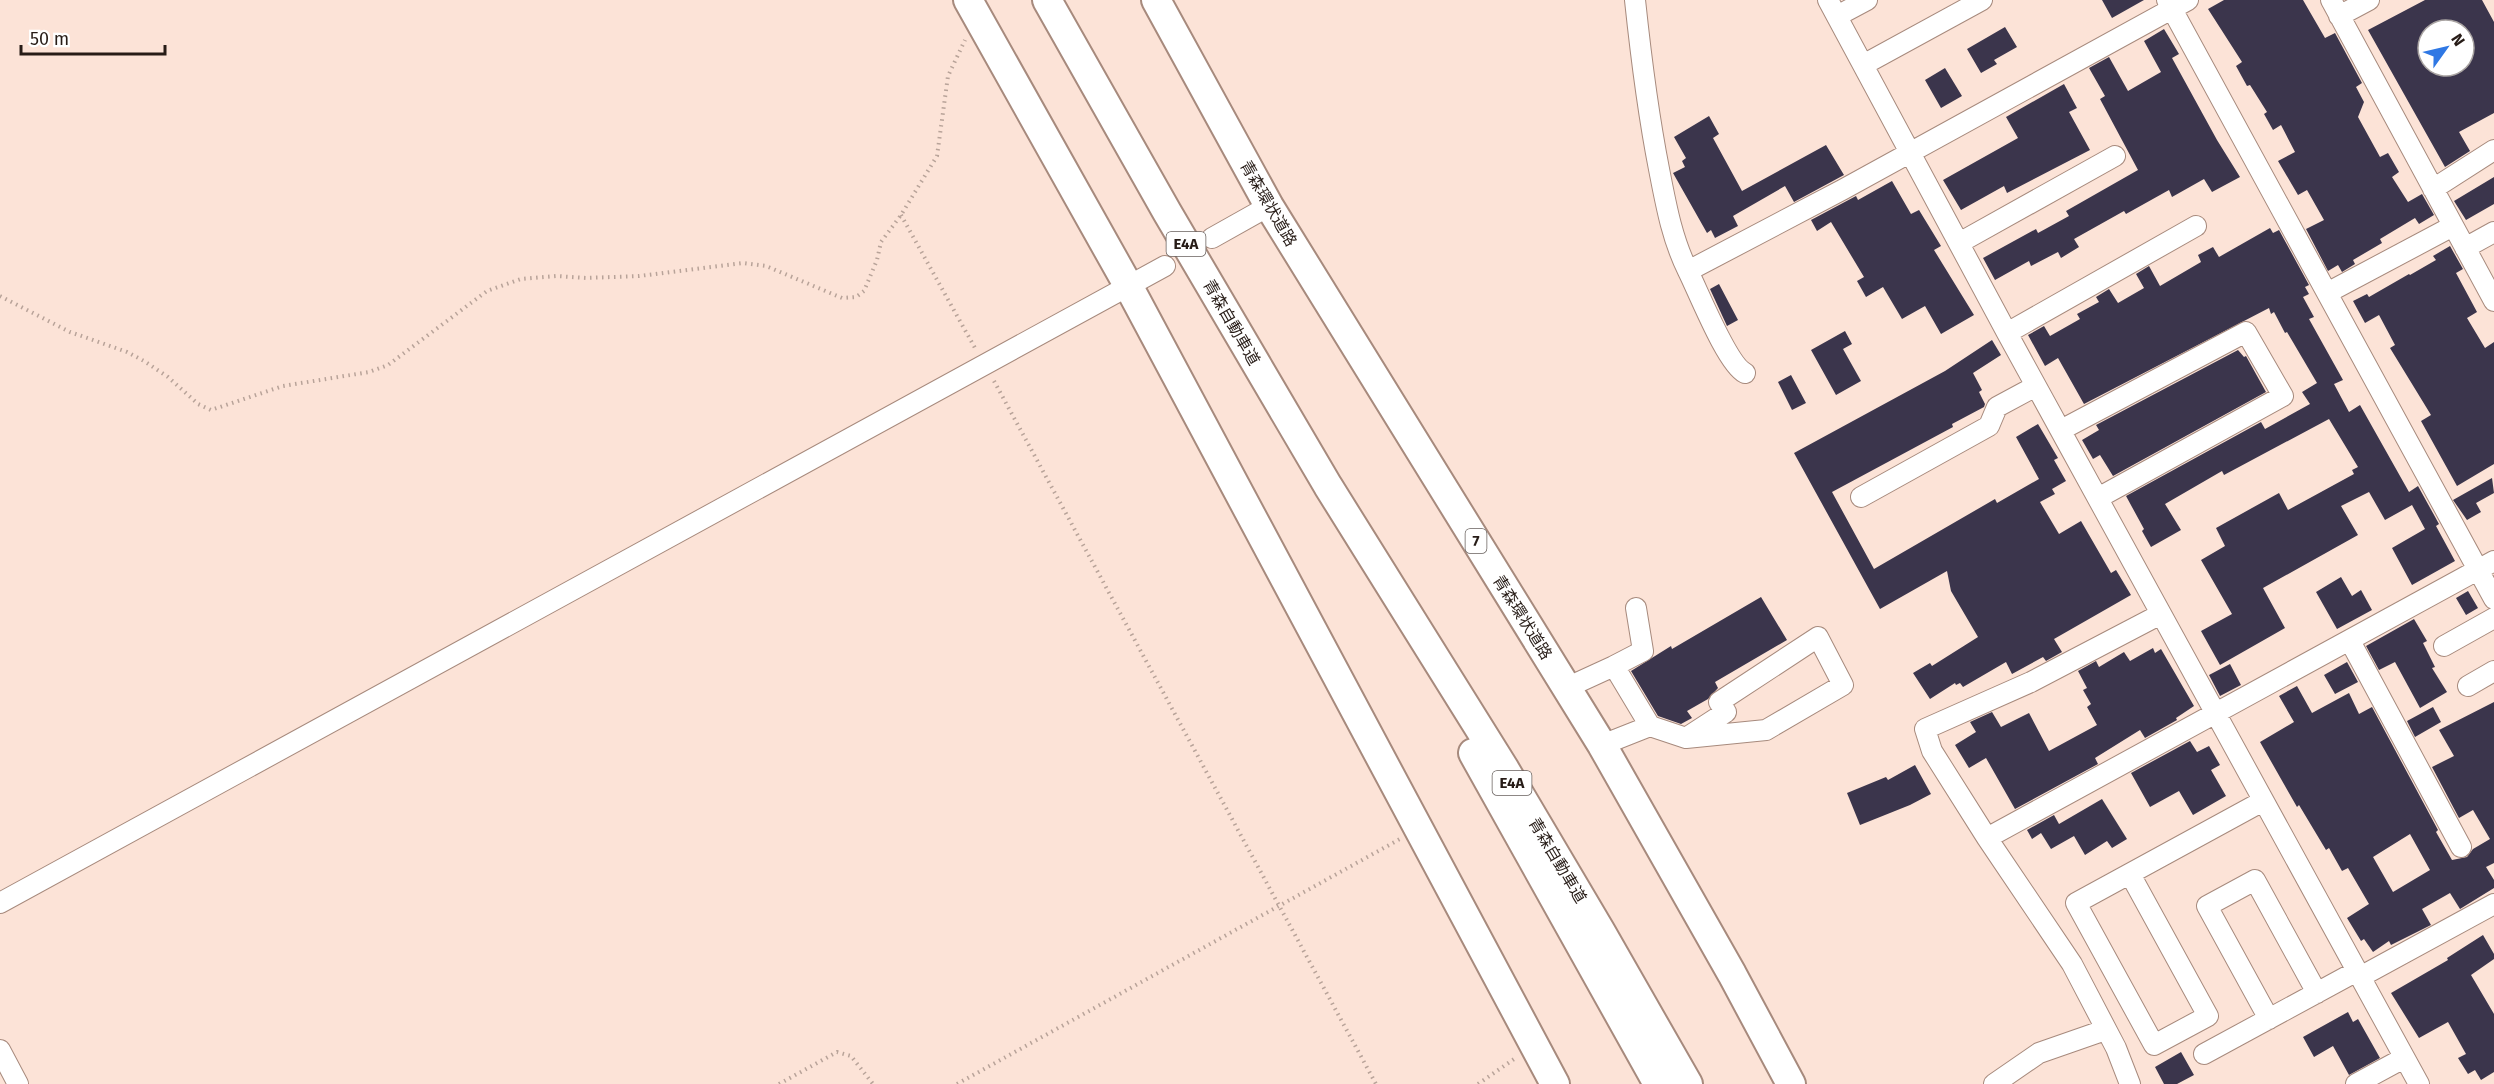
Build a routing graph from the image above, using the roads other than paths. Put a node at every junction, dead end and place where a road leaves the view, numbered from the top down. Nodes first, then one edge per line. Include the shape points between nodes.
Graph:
1 (968, 0) edge
2 (1047, 0) edge
3 (1156, 0) edge
4 (1635, 0) edge
5 (1867, 0) edge
6 (1982, 0) edge
7 (2369, 0) edge
8 (2175, 3) edge
9 (1832, 8) edge
10 (2335, 8) edge
11 (1863, 65) junction
12 (2494, 150) edge
13 (1911, 152) junction
14 (2115, 156) dead end
15 (2433, 189) junction
16 (1269, 206) junction
17 (2196, 226) dead end
18 (2453, 226) junction
19 (2494, 232) edge
20 (1212, 238) dead end
21 (1959, 243) junction
22 (2465, 248) junction
23 (1165, 266) dead end
24 (1688, 271) junction
25 (1129, 287) junction
26 (2327, 293) junction
27 (2494, 301) edge
28 (2007, 333) junction
29 (1745, 373) dead end
30 (2036, 386) junction
31 (2061, 430) junction
32 (1328, 486) junction
33 (1861, 497) dead end
34 (2098, 498) junction
35 (2486, 566) edge
36 (2494, 599) edge
37 (1636, 608) dead end
38 (2161, 614) junction
39 (2494, 618) edge
40 (2350, 641) junction
41 (2444, 646) dead end
42 (1614, 666) junction
43 (2494, 671) edge
44 (2468, 687) dead end
45 (1566, 688) junction
46 (2215, 713) junction
47 (1650, 726) junction
48 (1686, 738) junction
49 (1602, 745) junction
50 (2263, 801) junction
51 (1987, 837) junction
52 (2461, 847) dead end
53 (2130, 874) junction
54 (0, 903) edge
55 (2494, 904) edge
56 (2359, 974) junction
57 (2316, 993) junction
58 (2269, 1019) junction
59 (2105, 1030) junction
60 (0, 1050) edge
61 (2204, 1054) dead end
62 (2404, 1058) junction
63 (18, 1084) edge
64 (1555, 1084) edge
65 (1658, 1084) edge
66 (1688, 1084) edge
67 (1791, 1084) edge
68 (1994, 1084) edge
69 (2130, 1084) edge
70 (2356, 1084) edge
71 (2419, 1084) edge

1 - 25 highway
2 - 32 highway, 青森自動車道 / E4A
3 - 16 highway, 青森環状道路 / 7
4 - 24 street via 1648,113 1669,224
5 - 9 street
6 - 11 street
7 - 10 street
8 - 13 street
8 - 26 street
9 - 11 street
10 - 15 street
11 - 13 street
12 - 15 street
13 - 21 street
13 - 24 street
14 - 21 street
15 - 18 street
16 - 20 street
16 - 45 highway, 青森環状道路 / 7
17 - 28 street
18 - 22 street
18 - 26 street
19 - 22 street
21 - 28 street
22 - 27 street
23 - 25 street
24 - 29 street via 1729,356
25 - 54 street
25 - 64 highway
26 - 35 street
28 - 30 street
30 - 31 street
30 - 33 street via 1997,407 1989,426
31 - 34 street
31 - 34 street via 2246,332 2283,396
32 - 65 highway, 青森自動車道 / E4A
32 - 66 highway, 青森自動車道 / E4A via 1516,789
34 - 38 street
35 - 36 street
35 - 40 street
37 - 42 street via 1643,651
38 - 46 street
38 - 51 street via 2031,682 1925,729 1932,751
39 - 41 street
40 - 46 street
40 - 52 street
42 - 45 street
42 - 47 street
43 - 44 street
45 - 49 highway, 青森環状道路 / 7
46 - 50 street
46 - 51 street
47 - 48 street
47 - 49 street
48 - 48 street via 1766,730 1843,685 1818,637 1719,702 1726,712
49 - 67 highway, 青森環状道路 / 7
50 - 53 street
50 - 56 street
51 - 59 street via 2072,964
53 - 53 street via 2076,903 2154,1045 2208,1016
55 - 56 street
56 - 57 street
56 - 62 street
57 - 58 street
57 - 58 street via 2255,880 2207,906
58 - 61 street
59 - 68 street via 2038,1053
59 - 69 street
60 - 63 street
62 - 70 street
62 - 71 street

